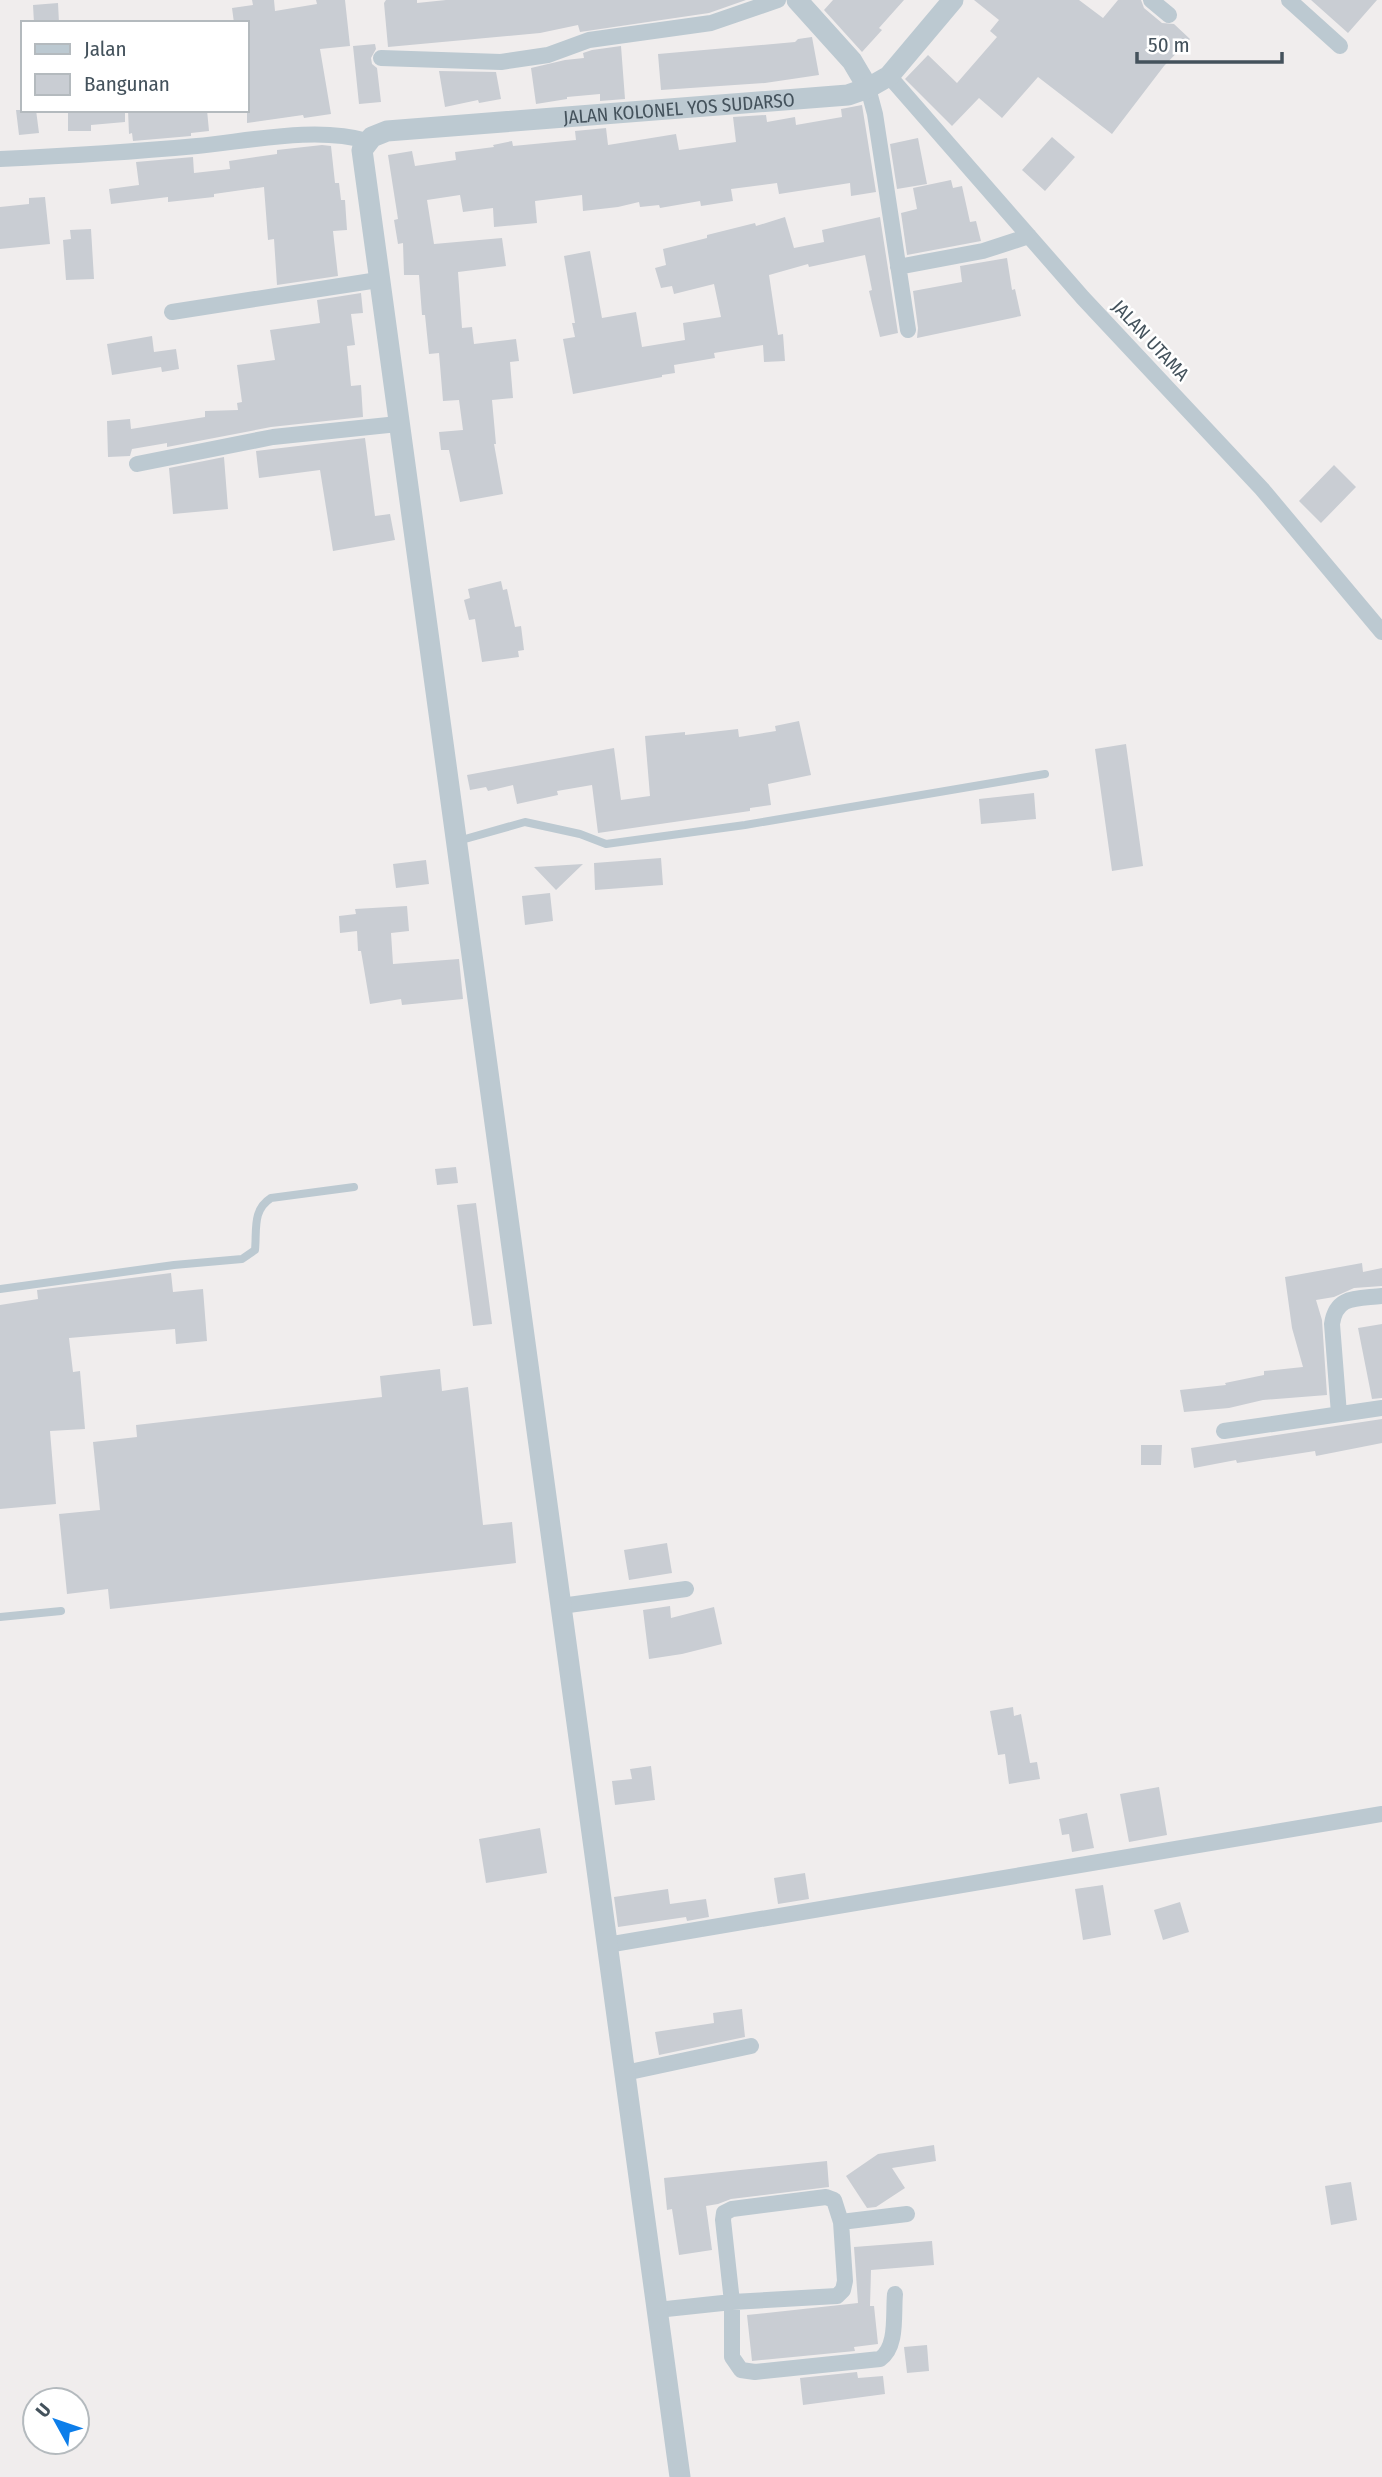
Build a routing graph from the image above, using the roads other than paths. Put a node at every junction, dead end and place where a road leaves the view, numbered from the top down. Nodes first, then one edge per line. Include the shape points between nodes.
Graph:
1 (778, 0) edge
2 (797, 0) edge
3 (953, 0) edge
4 (1151, 0) edge
5 (1289, 0) edge
6 (1169, 15) dead end
7 (1340, 46) dead end
8 (381, 58) dead end
9 (889, 76) junction
10 (868, 88) junction
11 (367, 141) junction
12 (0, 159) edge
13 (1029, 236) junction
14 (898, 267) junction
15 (378, 279) junction
16 (172, 312) dead end
17 (908, 330) dead end
18 (398, 424) junction
19 (137, 464) dead end
20 (1382, 632) edge
21 (1045, 774) dead end
22 (456, 841) junction
23 (354, 1187) dead end
24 (0, 1289) edge
25 (1382, 1296) edge
26 (1382, 1408) edge
27 (1339, 1414) junction
28 (1224, 1431) dead end
29 (686, 1589) dead end
30 (561, 1606) junction
31 (61, 1611) dead end
32 (0, 1617) edge
33 (1382, 1814) edge
34 (607, 1945) junction
35 (751, 2046) dead end
36 (625, 2073) junction
37 (907, 2214) dead end
38 (841, 2222) junction
39 (895, 2294) dead end
40 (732, 2302) junction
41 (657, 2309) junction
42 (680, 2477) edge

1 - 8 street via 711,23 589,40 548,55 501,61
2 - 10 street via 852,61
3 - 9 street, JALAN KOLONEL YOS SUDARSO
4 - 6 street
5 - 7 street
9 - 10 street, JALAN KOLONEL YOS SUDARSO
9 - 13 street, JALAN UTAMA
10 - 11 street, JALAN KOLONEL YOS SUDARSO via 835,97 387,131
10 - 14 street
11 - 12 street via 298,136
11 - 15 street via 362,157
13 - 14 street via 983,251
13 - 20 street, JALAN UTAMA via 1262,489
14 - 17 street
15 - 16 street
15 - 18 street
18 - 19 street via 273,437
18 - 22 street
21 - 22 lane via 606,844 525,822
22 - 30 street
23 - 24 lane via 271,1198 258,1211 255,1250 242,1259
25 - 27 street via 1342,1302 1334,1310
26 - 27 street
27 - 28 street
29 - 30 street
30 - 34 street
31 - 32 lane
33 - 34 street
34 - 36 street
35 - 36 street
36 - 41 street
37 - 38 street
38 - 40 street via 845,2281 837,2296
38 - 40 street via 834,2200 826,2197 732,2208 724,2213
39 - 40 street via 891,2343 880,2359 755,2372 741,2370 732,2357
40 - 41 street
41 - 42 street

